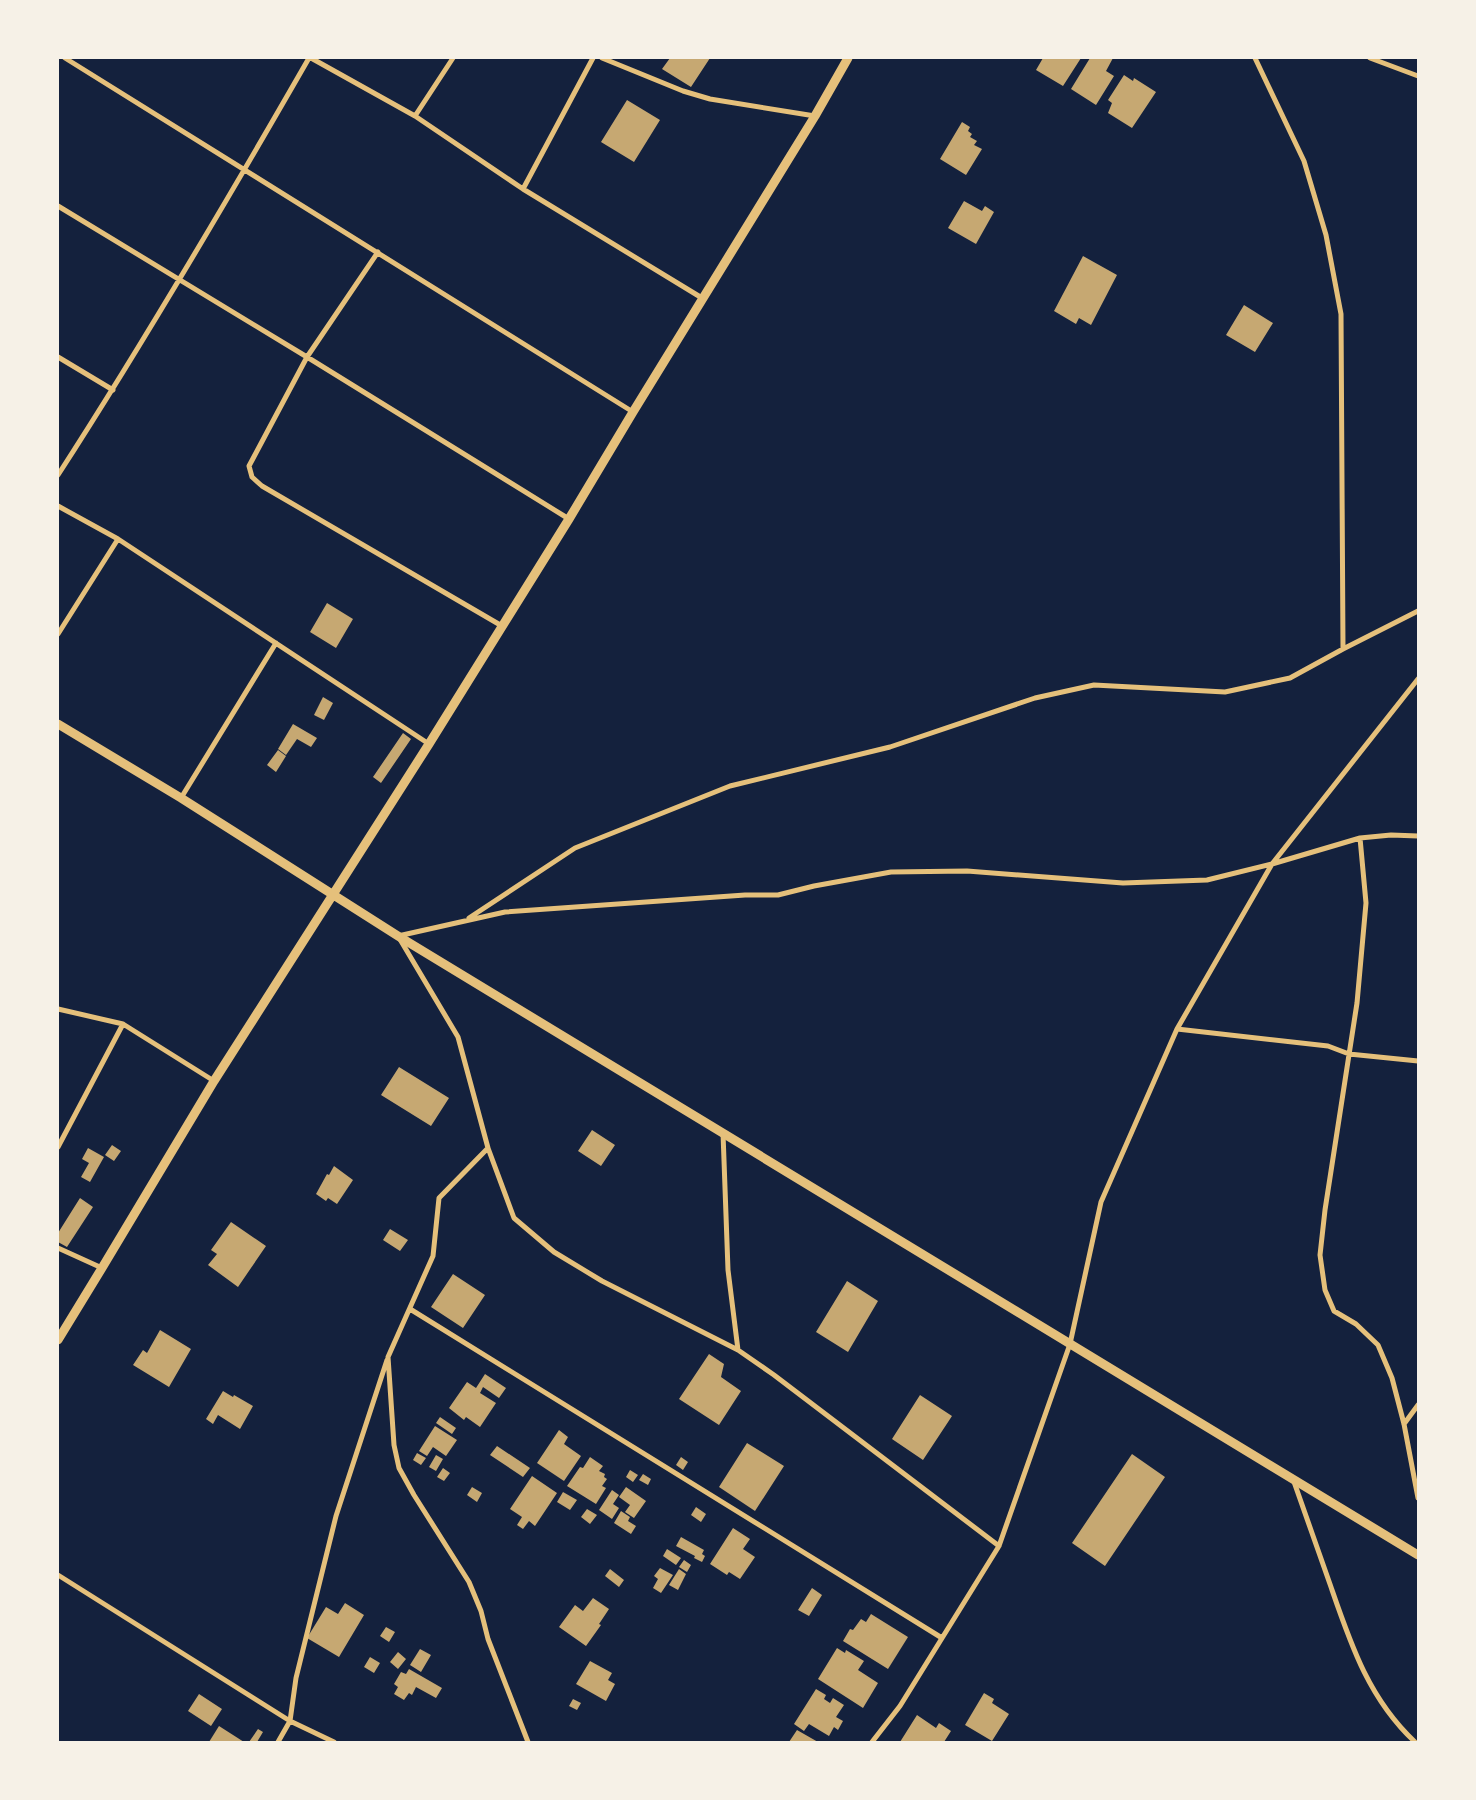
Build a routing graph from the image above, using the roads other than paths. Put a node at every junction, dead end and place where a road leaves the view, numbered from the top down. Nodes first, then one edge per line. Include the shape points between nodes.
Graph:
1 (65, 58) edge
2 (310, 58) edge
3 (453, 58) edge
4 (593, 58) edge
5 (602, 58) edge
6 (848, 58) edge
7 (1255, 58) edge
8 (1370, 58) edge
9 (1418, 76) edge
10 (415, 116) junction
11 (815, 116) junction
12 (245, 169) junction
13 (522, 189) junction
14 (58, 206) edge
15 (378, 252) junction
16 (179, 279) junction
17 (702, 298) junction
18 (58, 357) edge
19 (307, 357) junction
20 (113, 390) junction
21 (633, 412) junction
22 (58, 476) edge
23 (58, 506) edge
24 (569, 519) junction
25 (118, 539) junction
26 (1418, 611) edge
27 (502, 626) junction
28 (58, 634) edge
29 (276, 643) junction
30 (1344, 649) junction
31 (1418, 679) edge
32 (58, 724) edge
33 (430, 744) junction
34 (182, 798) junction
35 (1418, 836) edge
36 (1360, 838) junction
37 (1272, 864) junction
38 (333, 894) junction
39 (466, 920) junction
40 (398, 936) junction
41 (58, 1009) edge
42 (123, 1024) junction
43 (1177, 1029) junction
44 (1349, 1054) junction
45 (1418, 1061) edge
46 (214, 1080) junction
47 (723, 1133) junction
48 (58, 1147) edge
49 (488, 1148) junction
50 (58, 1248) edge
51 (102, 1268) junction
52 (410, 1309) junction
53 (58, 1340) edge
54 (1070, 1344) junction
55 (738, 1350) junction
56 (388, 1357) junction
57 (1418, 1405) edge
58 (1404, 1424) junction
59 (1293, 1479) junction
60 (1418, 1498) edge
61 (1000, 1546) junction
62 (1418, 1555) edge
63 (58, 1575) edge
64 (942, 1638) junction
65 (290, 1721) junction
66 (278, 1742) edge
67 (334, 1742) edge
68 (528, 1742) edge
69 (872, 1742) edge
70 (1415, 1742) edge

1 - 12 street
2 - 10 street
2 - 12 street
3 - 10 street
4 - 13 street
5 - 11 street via 710,99
6 - 11 street
7 - 30 street via 1304,161 1326,235 1341,314
8 - 9 street
10 - 13 street
11 - 17 street
12 - 15 street
12 - 16 street
13 - 17 street
14 - 16 street
15 - 19 street
15 - 21 street
16 - 19 street
16 - 20 street
17 - 21 street
18 - 20 street
19 - 24 street
19 - 27 street via 249,466 252,477
20 - 22 street
21 - 24 street
23 - 25 street
24 - 27 street
25 - 28 street
25 - 29 street
26 - 30 street
27 - 33 street
29 - 33 street
29 - 34 street
30 - 39 street via 1290,678 1225,692 1094,685 1035,698 890,747 730,786 575,848
31 - 37 street
32 - 34 street
33 - 38 street
34 - 38 street
35 - 36 street
36 - 37 street
36 - 44 street via 1366,904
37 - 39 street via 1207,880 1123,883 967,871 891,872 778,895 505,912
37 - 43 street
38 - 40 street
38 - 46 street
39 - 40 street
40 - 47 street
40 - 49 street via 458,1037
41 - 42 street
42 - 46 street
42 - 48 street
43 - 44 street via 1328,1046
43 - 54 street via 1101,1202
44 - 45 street
44 - 58 street via 1320,1255 1325,1290 1334,1311 1356,1324 1378,1345 1392,1378
46 - 51 street
47 - 54 street
47 - 55 street via 728,1270
49 - 52 street via 439,1198 434,1256
49 - 55 street via 514,1218 554,1252 602,1281
50 - 51 street
51 - 53 street
52 - 56 street
52 - 64 street
54 - 59 street
54 - 61 street
55 - 61 street
56 - 65 street via 336,1516 296,1678
56 - 68 street via 394,1445 399,1468 468,1582
57 - 58 street
58 - 60 street
59 - 62 street
59 - 70 street via 1353,1649 1373,1691 1400,1728
61 - 64 street
63 - 65 street
64 - 69 street via 900,1706
65 - 66 street
65 - 67 street

